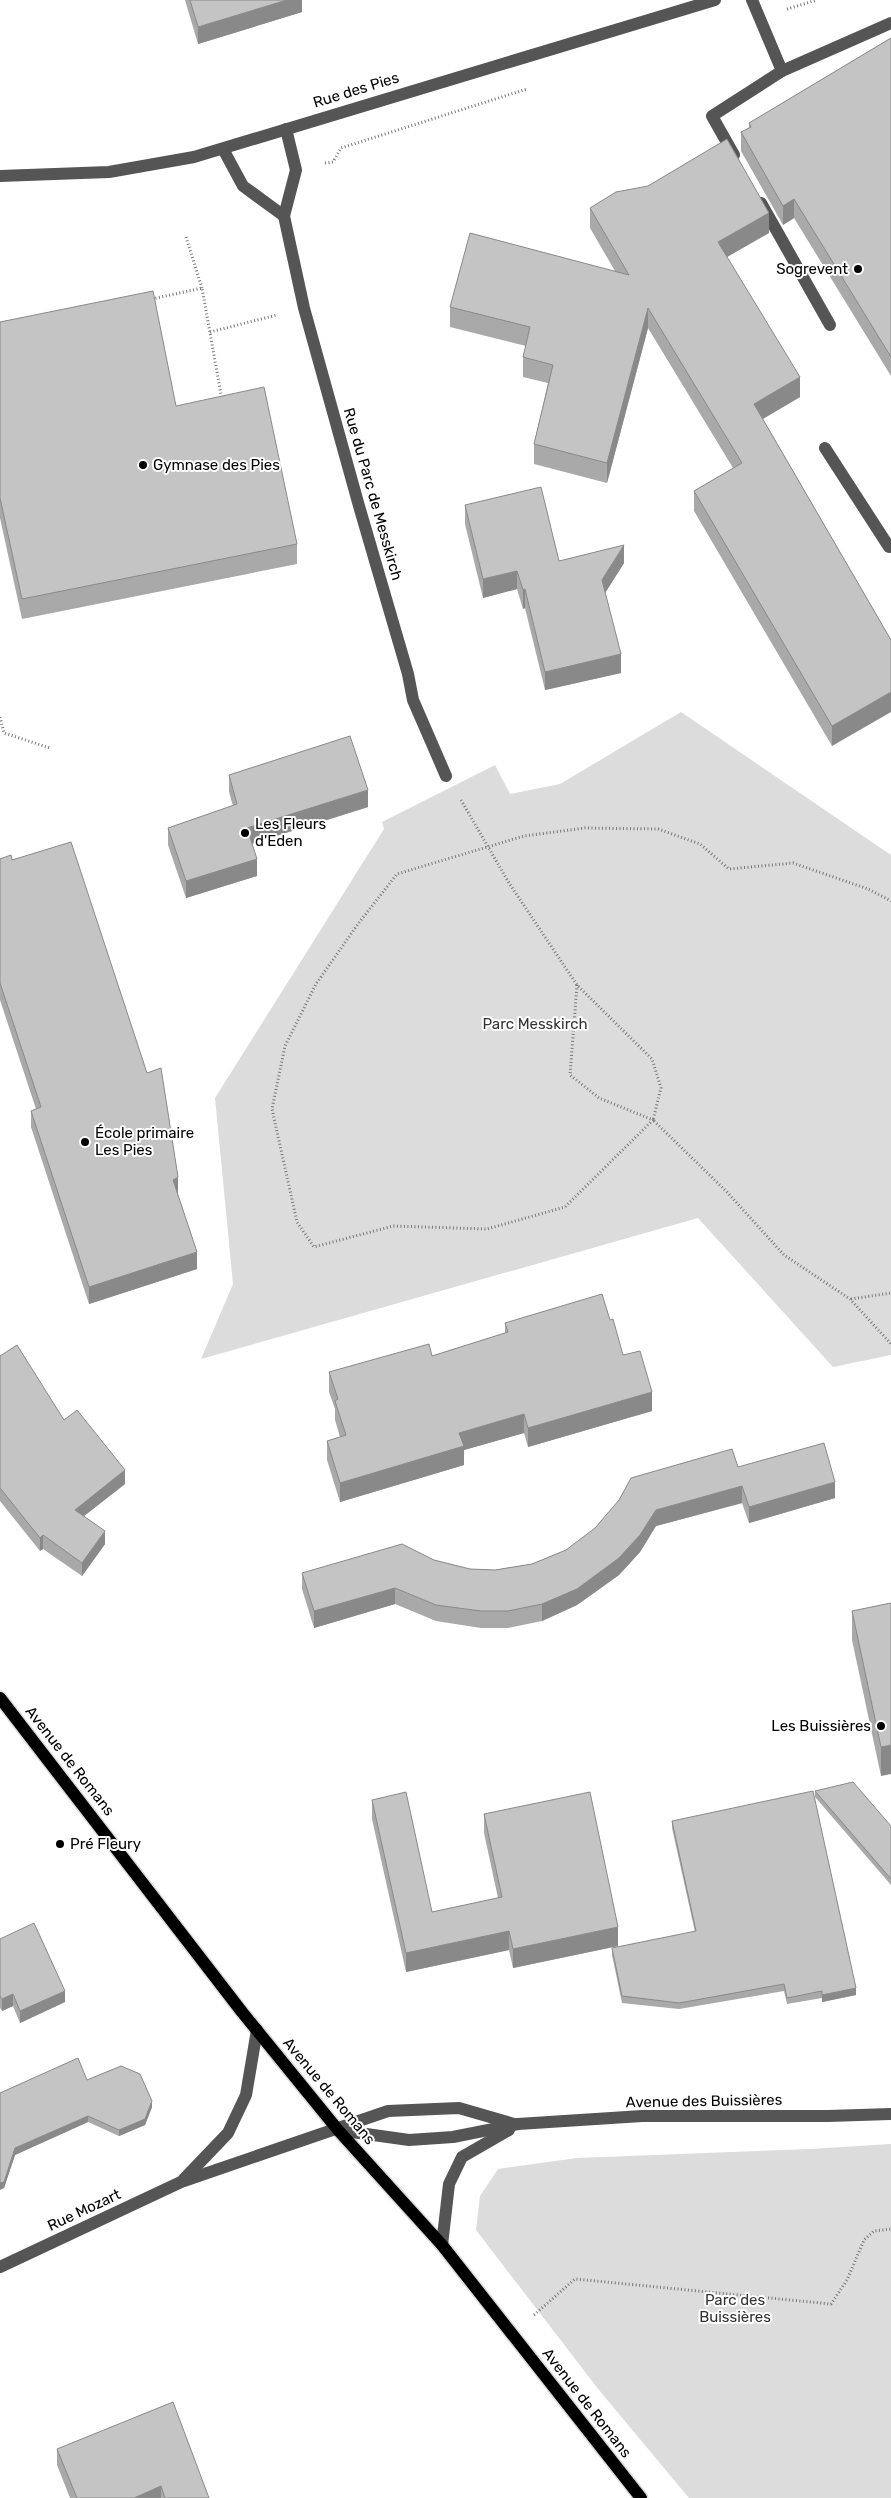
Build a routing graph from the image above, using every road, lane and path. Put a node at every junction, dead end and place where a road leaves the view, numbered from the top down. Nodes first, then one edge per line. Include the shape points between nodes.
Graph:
1 (715, 0) edge
2 (752, 0) edge
3 (817, 0) edge
4 (760, 18) junction
5 (891, 23) edge
6 (782, 71) junction
7 (533, 87) dead end
8 (286, 129) junction
9 (223, 149) junction
10 (325, 164) dead end
11 (740, 166) edge
12 (0, 176) edge
13 (755, 191) edge
14 (284, 216) junction
15 (186, 237) dead end
16 (202, 288) junction
17 (144, 300) edge
18 (304, 308) junction
19 (830, 325) dead end
20 (210, 332) junction
21 (214, 402) edge
22 (825, 448) dead end
23 (890, 547) edge
24 (0, 717) edge
25 (50, 748) dead end
26 (446, 776) joint
27 (488, 846) junction
28 (891, 902) edge
29 (577, 985) junction
30 (653, 1120) junction
31 (891, 1293) edge
32 (850, 1299) junction
33 (891, 1344) edge
34 (0, 1698) edge
35 (257, 2030) junction
36 (891, 2114) edge
37 (518, 2124) junction
38 (338, 2130) junction
39 (181, 2182) junction
40 (891, 2229) edge
41 (442, 2245) junction
42 (0, 2267) edge
43 (534, 2315) dead end
44 (641, 2498) edge

1 - 8 street, Rue des Pies
2 - 4 street
3 - 4 path
4 - 6 street
5 - 6 street
6 - 11 street via 712,116
7 - 10 path via 341,148 332,162
8 - 9 street, Rue des Pies
8 - 14 street, Rue du Parc de Messkirch via 296,170
9 - 12 street, Rue des Pies via 109,172
9 - 14 street via 243,186
13 - 19 street
14 - 18 street, Rue du Parc de Messkirch
15 - 16 path
16 - 17 path
16 - 20 path
18 - 20 path
18 - 26 street, Rue du Parc de Messkirch via 414,700
20 - 21 path via 223,399
22 - 23 street
24 - 25 path via 4,733
26 - 27 path
27 - 28 path via 524,836 584,828 658,829 700,844 729,869 793,863 868,889
27 - 29 path
27 - 30 path via 397,874 316,984 285,1046 272,1109 297,1222 314,1247 393,1226 487,1229 565,1207
29 - 30 path via 652,1059 662,1088
29 - 30 path via 570,1075 599,1098
30 - 32 path via 726,1191 784,1255
31 - 32 path
32 - 33 path
34 - 35 main road, Avenue de Romans
35 - 38 main road, Avenue de Romans
35 - 39 street, Rue Mozart via 246,2095 228,2133
36 - 37 street, Avenue des Buissières via 642,2116
37 - 38 street, Avenue des Buissières via 454,2137 409,2140
37 - 38 street, Avenue des Buissières via 459,2108 388,2111
37 - 41 street, Avenue des Buissières via 462,2157 449,2184
38 - 39 street, Rue Mozart via 286,2144
38 - 41 main road, Avenue de Romans
39 - 42 street, Rue Mozart
40 - 43 path via 874,2231 864,2240 847,2280 831,2304 574,2279
41 - 44 main road, Avenue de Romans

